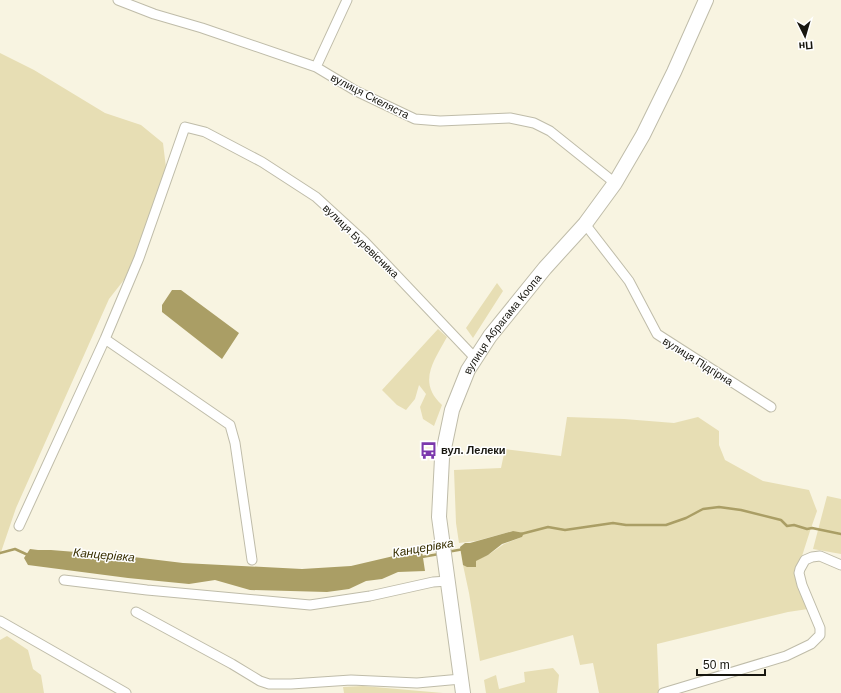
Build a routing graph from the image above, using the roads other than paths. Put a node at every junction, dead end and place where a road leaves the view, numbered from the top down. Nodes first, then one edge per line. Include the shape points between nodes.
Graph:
1 (118, 0) edge
2 (348, 0) edge
3 (706, 0) edge
4 (316, 67) junction
5 (615, 183) junction
6 (585, 224) junction
7 (105, 339) junction
8 (475, 358) junction
9 (771, 407) dead end
10 (19, 526) dead end
11 (252, 560) dead end
12 (841, 565) edge
13 (64, 580) dead end
14 (448, 581) junction
15 (136, 612) dead end
16 (0, 620) edge
17 (462, 686) edge
18 (292, 689) edge
19 (126, 693) edge
20 (663, 693) edge

1 - 4 street, вулиця Скеляста
2 - 4 street
3 - 5 main road, вулиця Абрагама Коопа via 643,135
4 - 5 street, вулиця Скеляста via 356,91 415,119 440,121 510,118 534,124 550,131
5 - 6 main road, вулиця Абрагама Коопа
6 - 8 main road, вулиця Абрагама Коопа via 545,268
6 - 9 street, вулиця Підгірна via 630,281 657,334
7 - 8 street, вулиця Буревісника via 138,258 185,127 205,132 262,162 316,198 364,241
7 - 10 street
7 - 11 street via 230,425
8 - 14 main road, вулиця Абрагама Коопа via 452,410 442,458 440,517
12 - 20 street via 820,556 805,560 800,569 802,585 820,628 820,635 811,644 786,656
13 - 14 street via 310,605
14 - 17 main road, вулиця Абрагама Коопа
15 - 18 street via 260,681
16 - 19 street
17 - 18 street via 338,680

